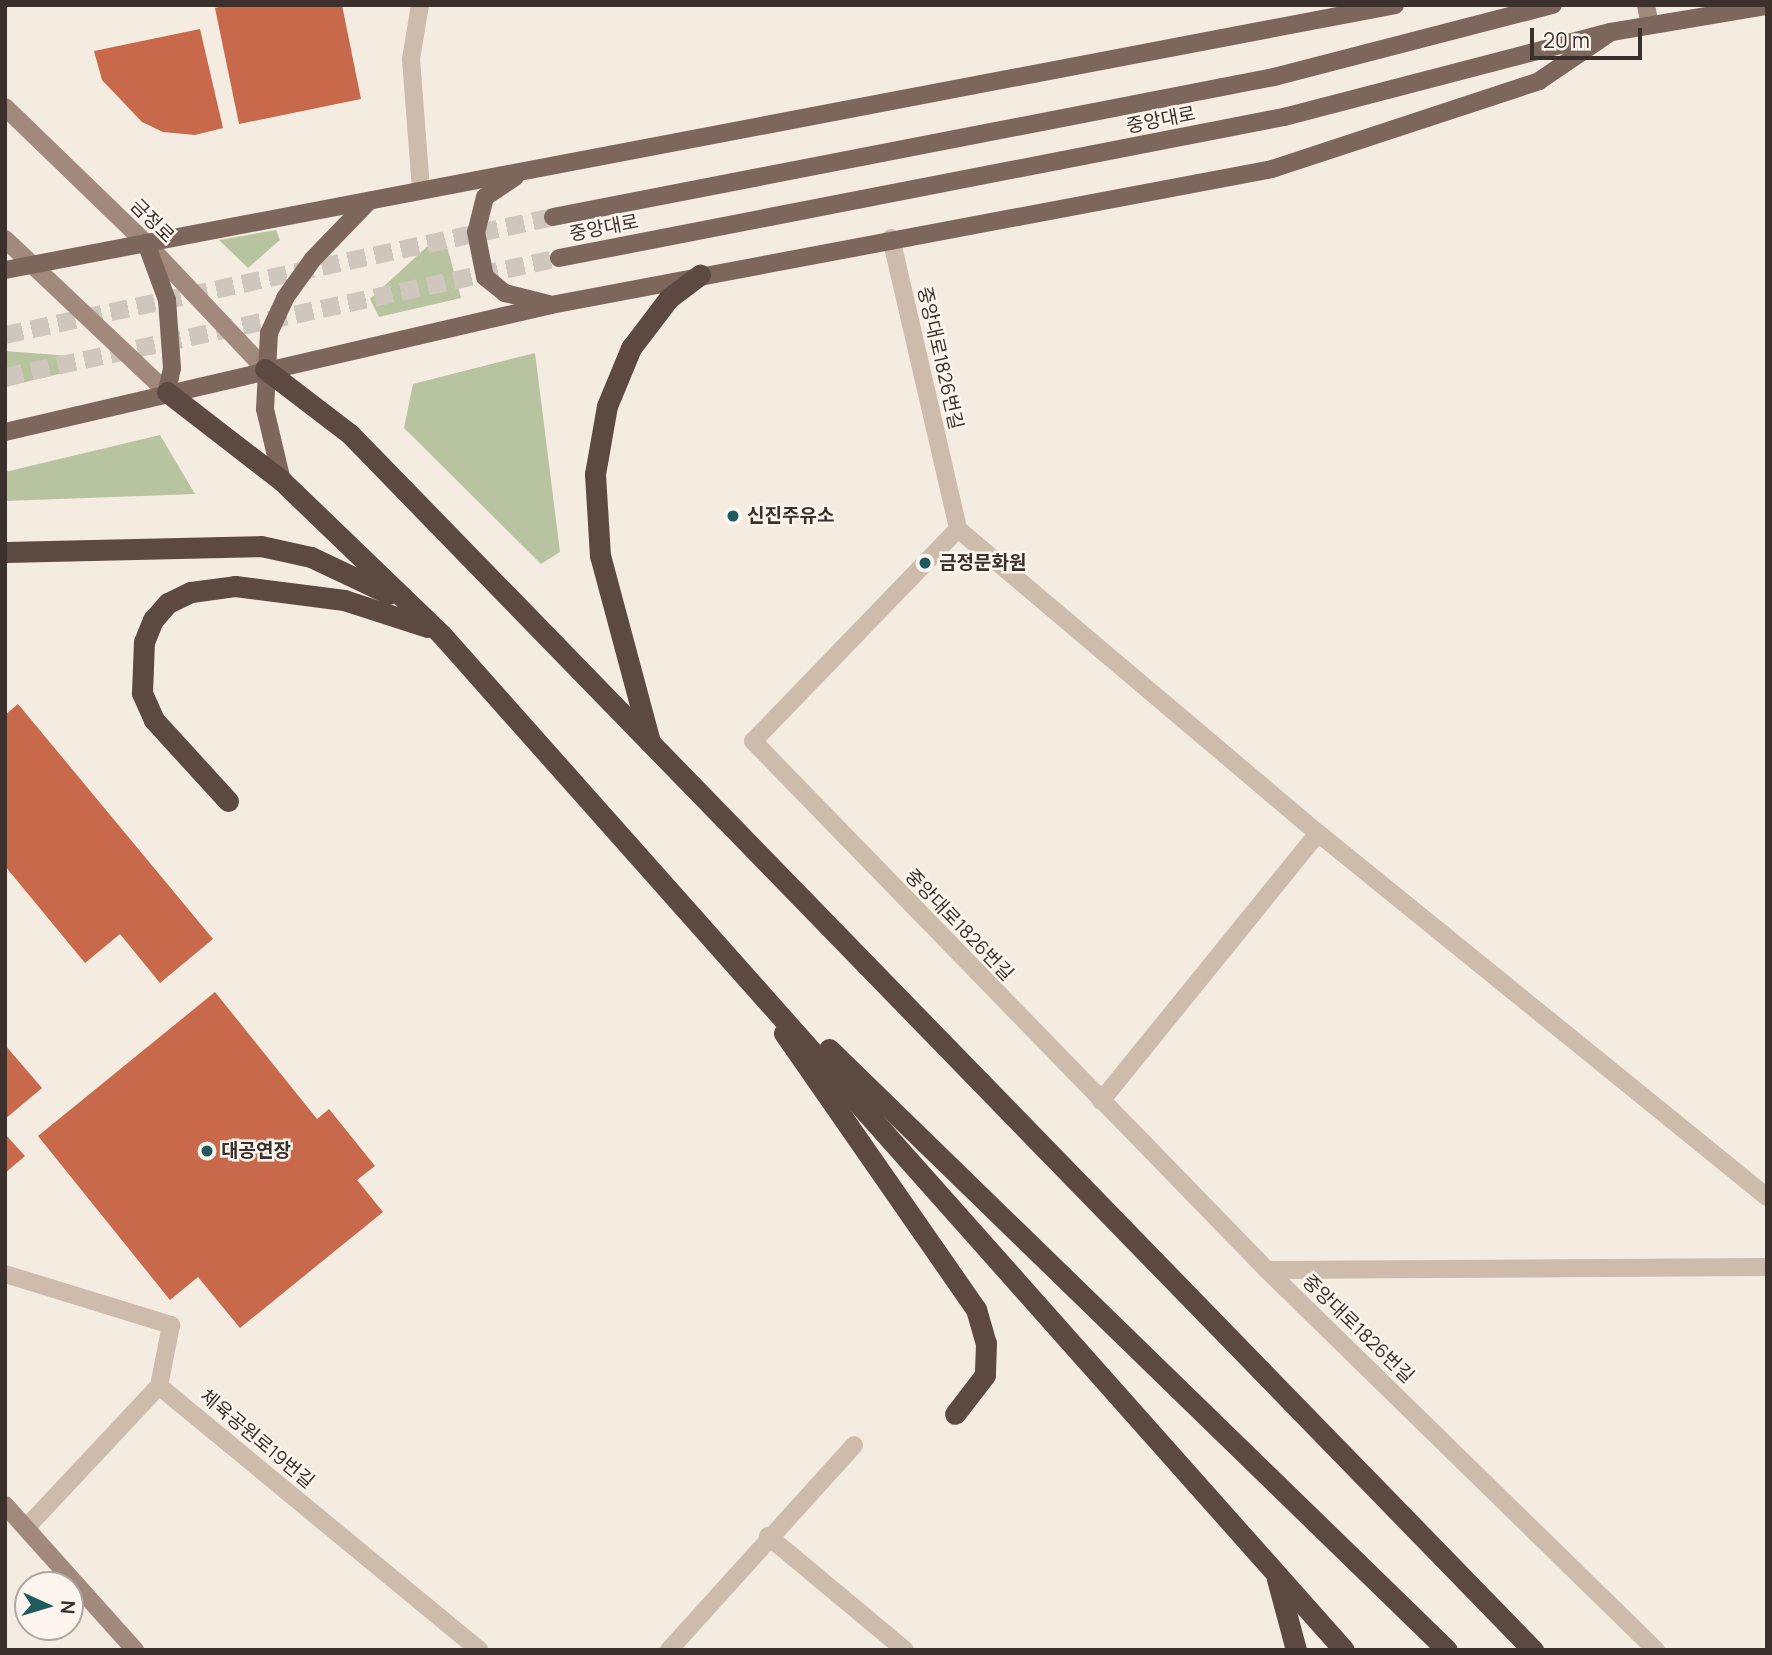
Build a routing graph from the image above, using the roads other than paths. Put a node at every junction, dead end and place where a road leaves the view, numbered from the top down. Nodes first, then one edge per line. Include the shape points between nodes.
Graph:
1 (420, 5) edge
2 (1395, 5) edge
3 (1553, 5) edge
4 (1646, 5) edge
5 (1767, 6) edge
6 (1650, 25) junction
7 (1611, 32) junction
8 (5, 107) edge
9 (521, 173) junction
10 (421, 190) junction
11 (369, 201) junction
12 (553, 217) tunnel mouth
13 (891, 238) junction
14 (5, 239) edge
15 (146, 243) junction
16 (559, 258) tunnel mouth
17 (31, 265) junction
18 (5, 270) edge
19 (700, 275) junction
20 (551, 305) junction
21 (265, 369) junction
22 (167, 392) junction
23 (5, 432) edge
24 (282, 481) junction
25 (958, 529) junction
26 (5, 552) edge
27 (441, 634) junction
28 (651, 744) junction
29 (228, 801) dead end
30 (1318, 833) junction
31 (726, 951) junction
32 (1101, 1101) junction
33 (1767, 1197) edge
34 (1767, 1267) edge
35 (1267, 1270) junction
36 (5, 1274) edge
37 (159, 1385) junction
38 (955, 1414) dead end
39 (854, 1445) dead end
40 (5, 1505) edge
41 (26, 1528) junction
42 (768, 1536) junction
43 (1274, 1571) junction
44 (676, 1647) edge
45 (135, 1650) edge
46 (479, 1650) edge
47 (905, 1650) edge
48 (1296, 1650) edge
49 (1344, 1650) edge
50 (1447, 1650) edge
51 (1533, 1650) edge
52 (1656, 1650) edge

1 - 10 street via 411,59
2 - 9 main road
3 - 12 main road, 중앙대로 via 1274,77
4 - 6 main road
5 - 6 main road, 중앙대로
6 - 7 main road, 중앙대로
7 - 13 main road via 1539,81 1272,169
7 - 16 main road, 중앙대로 via 1284,117
8 - 15 main road, 금정로
9 - 10 main road
9 - 20 main road via 485,197 476,232 485,277 505,293
10 - 11 main road
11 - 15 main road
11 - 21 main road via 329,240 285,298 269,332
13 - 19 main road
13 - 25 street, 중앙대로1826번길
14 - 17 main road
15 - 17 main road
15 - 21 main road, 금정로
15 - 22 main road via 167,300 172,368
17 - 18 main road
17 - 22 main road
19 - 20 main road
19 - 28 highway via 669,298 631,348 607,406 595,474 600,556
20 - 21 main road
21 - 22 main road
21 - 24 main road via 269,433
21 - 28 highway via 350,434
22 - 23 main road
22 - 24 highway
24 - 27 highway
25 - 30 street
25 - 32 street, 중앙대로1826번길 via 753,741
26 - 27 highway via 207,545 286,550 363,580
27 - 29 highway via 353,602 248,588 205,588 168,603 153,620 144,642 142,693 154,720
27 - 31 highway
28 - 51 highway
30 - 32 street
30 - 33 street
31 - 38 highway via 976,1309 986,1343 985,1376
31 - 43 highway
31 - 50 highway
32 - 35 street
34 - 35 street, 중앙대로1826번길
35 - 52 street, 중앙대로1826번길
36 - 37 street via 171,1325
37 - 41 street
37 - 46 street, 체육공원로19번길
39 - 42 street
40 - 41 main road
41 - 45 main road
42 - 44 street
42 - 47 street
43 - 48 highway
43 - 49 highway

